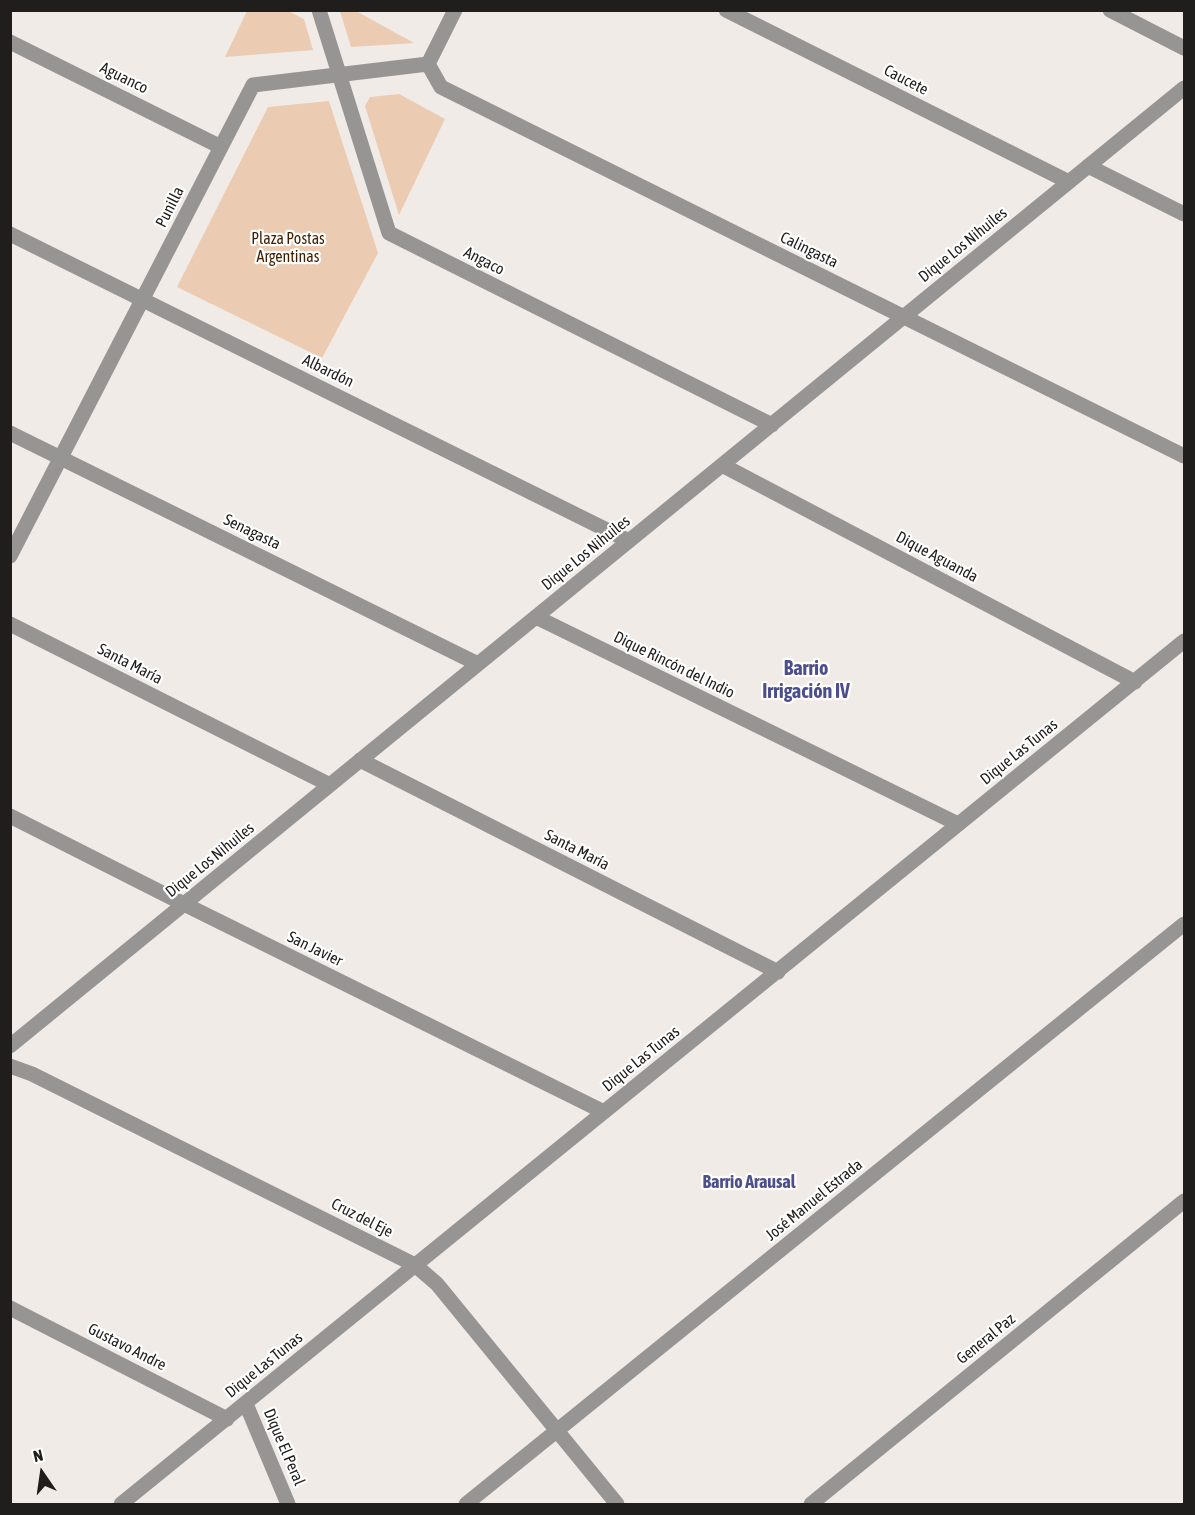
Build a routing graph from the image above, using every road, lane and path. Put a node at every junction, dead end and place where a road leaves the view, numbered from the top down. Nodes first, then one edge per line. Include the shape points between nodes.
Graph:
1 (319, 10) edge
2 (455, 10) edge
3 (726, 10) edge
4 (1110, 10) edge
5 (10, 42) edge
6 (1185, 48) edge
7 (428, 64) junction
8 (339, 75) junction
9 (1185, 87) edge
10 (221, 147) junction
11 (1088, 166) junction
12 (1070, 182) junction
13 (1185, 214) edge
14 (10, 234) edge
15 (143, 299) junction
16 (903, 317) junction
17 (772, 425) junction
18 (10, 432) edge
19 (1185, 456) edge
20 (61, 458) junction
21 (722, 465) junction
22 (629, 541) junction
23 (10, 556) edge
24 (536, 617) junction
25 (10, 624) edge
26 (1185, 642) edge
27 (478, 663) junction
28 (1135, 682) junction
29 (360, 760) junction
30 (330, 785) junction
31 (10, 816) edge
32 (958, 824) junction
33 (184, 904) junction
34 (1185, 924) edge
35 (778, 972) junction
36 (10, 1046) edge
37 (10, 1066) edge
38 (604, 1112) junction
39 (1185, 1201) edge
40 (415, 1265) junction
41 (10, 1308) edge
42 (246, 1404) junction
43 (227, 1419) junction
44 (557, 1431) junction
45 (121, 1504) edge
46 (288, 1504) edge
47 (466, 1504) edge
48 (617, 1504) edge
49 (811, 1504) edge

1 - 8 street, Angaco
2 - 7 street
3 - 12 street, Caucete
4 - 6 street
5 - 10 street, Aguanco
7 - 8 street, Punilla
7 - 16 street, Calingasta via 441,87
8 - 10 street, Punilla via 253,85
8 - 17 street, Angaco via 388,233
9 - 11 street, Dique Los Nihuiles
10 - 15 street, Punilla
11 - 12 street, Dique Los Nihuiles
11 - 13 street
12 - 16 street, Dique Los Nihuiles
14 - 15 street, Albardón
15 - 20 street, Punilla
15 - 22 street, Albardón
16 - 17 street, Dique Los Nihuiles
16 - 19 street, Calingasta
17 - 21 street, Dique Los Nihuiles
18 - 20 street, Senagasta
20 - 23 street, Punilla
20 - 27 street, Senagasta
21 - 22 street, Dique Los Nihuiles
21 - 28 street, Dique Aguanda
22 - 24 street, Dique Los Nihuiles
24 - 27 street, Dique Los Nihuiles
24 - 32 street, Dique Rincón del Indio
25 - 30 street, Santa María
26 - 28 street, Dique Las Tunas
27 - 29 street, Dique Los Nihuiles
28 - 32 street, Dique Las Tunas
29 - 30 street, Dique Los Nihuiles
29 - 35 street, Santa María
30 - 33 street, Dique Los Nihuiles
31 - 33 street, San Javier
32 - 35 street, Dique Las Tunas
33 - 36 street, Dique Los Nihuiles
33 - 38 street, San Javier
34 - 44 street, José Manuel Estrada
35 - 38 street, Dique Las Tunas
37 - 40 street, Cruz del Eje
38 - 40 street, Dique Las Tunas
39 - 49 street, General Paz
40 - 42 street, Dique Las Tunas
40 - 44 street, Cruz del Eje via 437,1284
41 - 43 street, Gustavo Andre
42 - 43 street, Dique Las Tunas
42 - 46 street, Dique El Peral
43 - 45 street, Dique Las Tunas
44 - 47 street, José Manuel Estrada
44 - 48 street, Cruz del Eje

